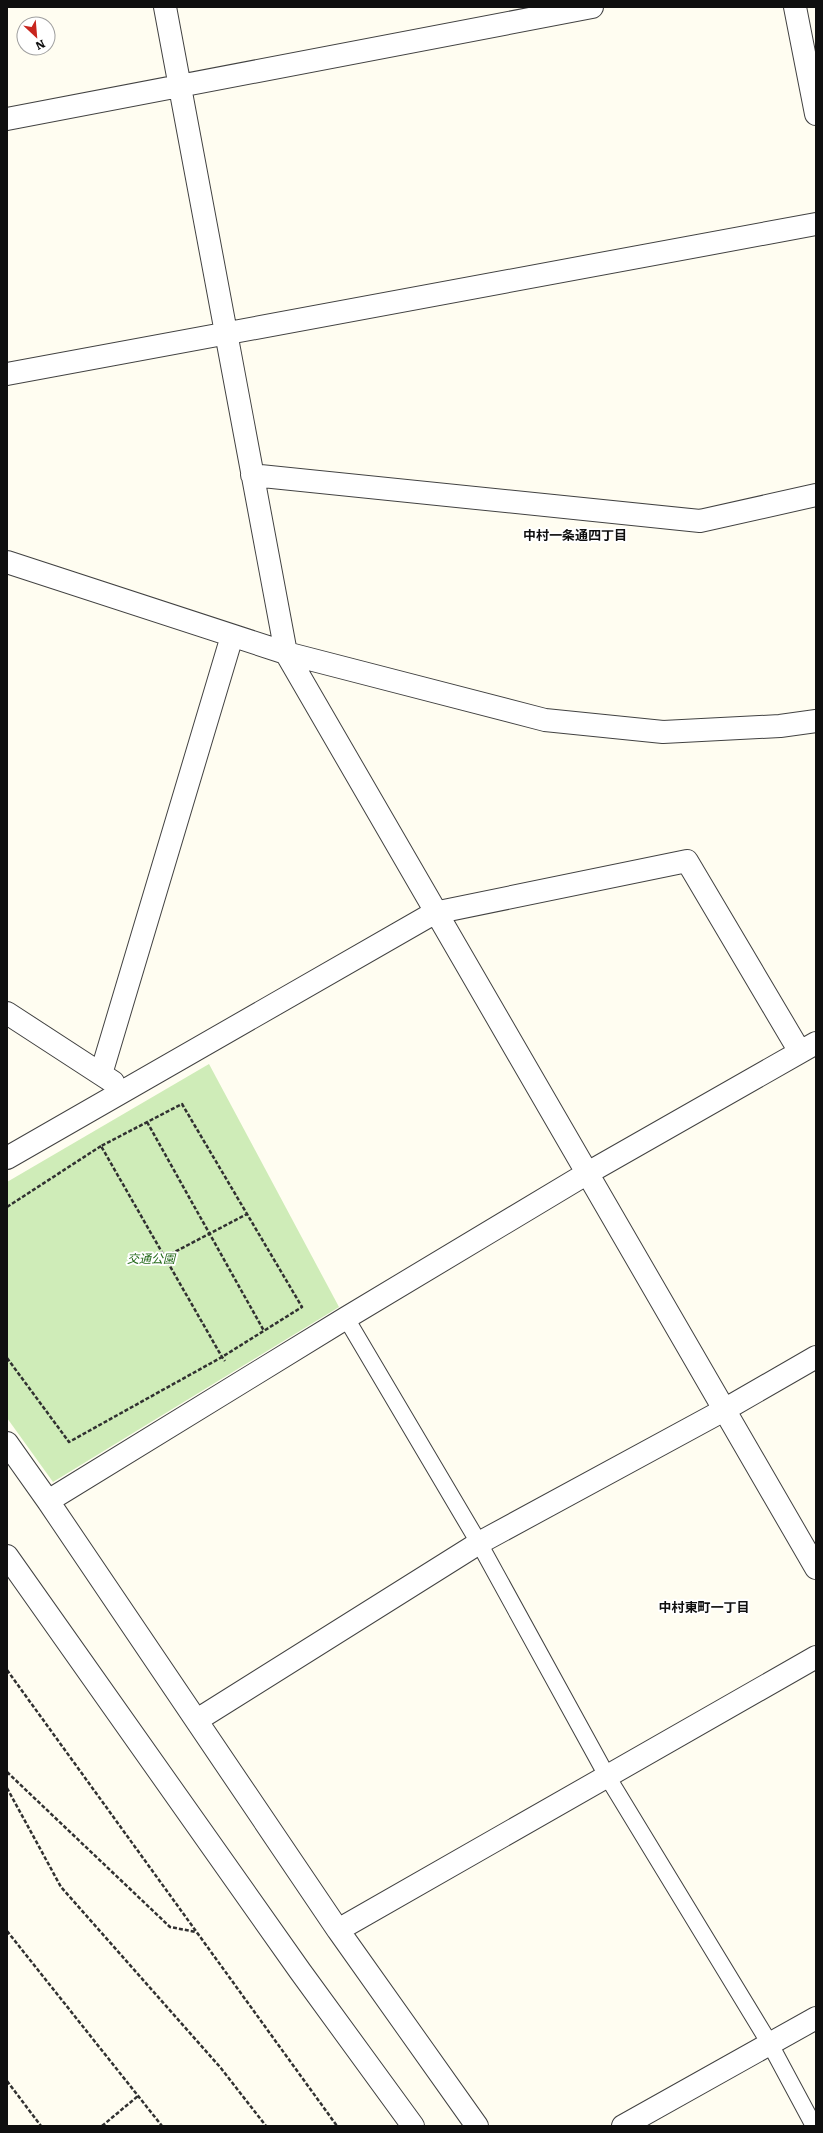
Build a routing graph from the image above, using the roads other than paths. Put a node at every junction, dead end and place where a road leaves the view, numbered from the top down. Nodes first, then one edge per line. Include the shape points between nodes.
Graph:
1 (165, 7) edge
2 (592, 7) edge
3 (795, 7) edge
4 (181, 87) junction
5 (816, 114) edge
6 (7, 119) edge
7 (816, 224) edge
8 (226, 333) junction
9 (7, 374) edge
10 (252, 475) junction
11 (816, 495) edge
12 (7, 562) edge
13 (232, 636) junction
14 (286, 653) junction
15 (816, 721) edge
16 (434, 913) junction
17 (7, 1013) edge
18 (808, 1048) edge
19 (101, 1074) junction
20 (125, 1090) junction
21 (7, 1158) edge
22 (586, 1174) junction
23 (346, 1318) junction
24 (816, 1357) edge
25 (724, 1410) junction
26 (7, 1443) edge
27 (48, 1501) junction
28 (479, 1543) junction
29 (7, 1556) edge
30 (816, 1568) edge
31 (816, 1657) edge
32 (197, 1720) junction
33 (607, 1776) junction
34 (338, 1930) junction
35 (816, 2018) edge
36 (770, 2044) junction
37 (413, 2126) edge
38 (477, 2126) edge
39 (623, 2126) edge
40 (814, 2126) edge

1 - 4 street
2 - 4 street
3 - 5 street
4 - 6 street
4 - 8 street
7 - 8 street
8 - 9 street
8 - 10 street
10 - 11 street via 700,521
10 - 14 street
12 - 13 street
13 - 14 street
13 - 19 street
14 - 15 street via 545,720 663,732 780,726
14 - 16 street
16 - 18 street via 687,861
16 - 20 street
16 - 22 street
17 - 19 street
18 - 22 street
19 - 20 street
20 - 21 street
22 - 23 street
22 - 25 street
23 - 27 street
23 - 28 lane
24 - 25 street
25 - 28 street
25 - 30 street
26 - 27 street
27 - 32 street
28 - 32 street
28 - 33 lane
29 - 37 street via 300,1971
31 - 33 street
32 - 34 street
33 - 34 street
33 - 36 lane
34 - 38 street
35 - 36 street
36 - 39 street
36 - 40 lane

